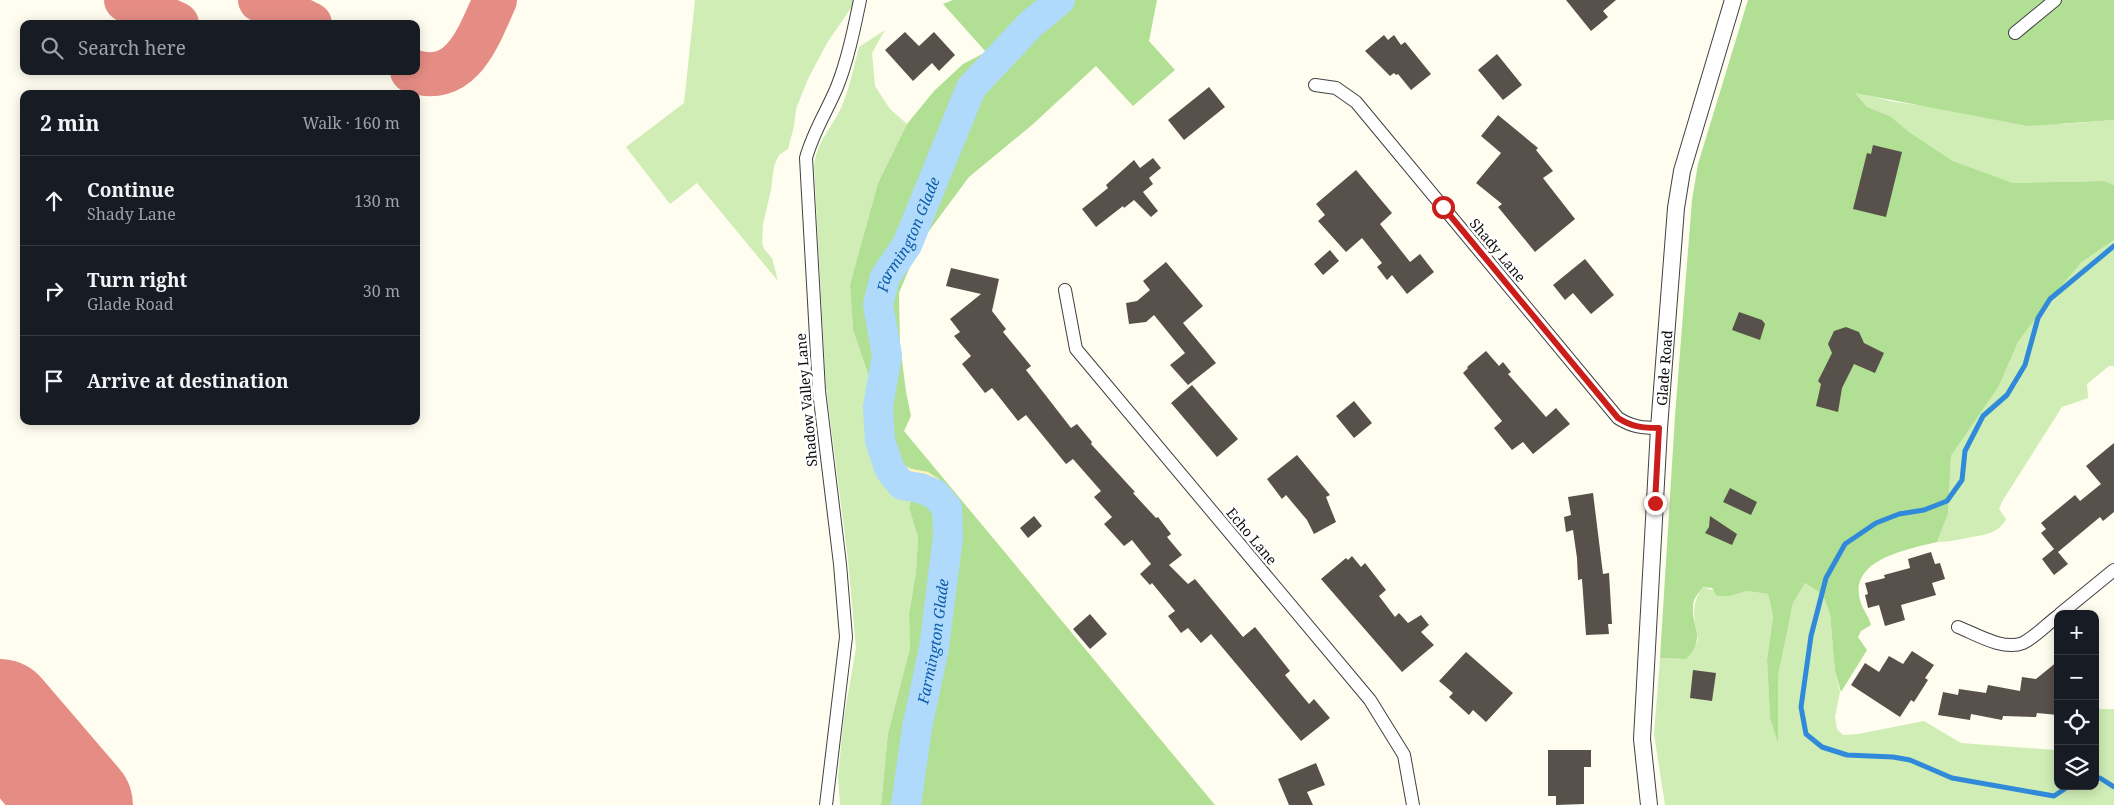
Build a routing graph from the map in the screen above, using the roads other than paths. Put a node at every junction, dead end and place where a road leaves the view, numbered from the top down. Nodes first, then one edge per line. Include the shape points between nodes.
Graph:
1 (860, 0) edge
2 (1733, 0) edge
3 (2055, 0) edge
4 (2015, 33) dead end
5 (1315, 85) dead end
6 (1065, 290) dead end
7 (1659, 428) junction
8 (2114, 570) edge
9 (2065, 610) edge
10 (2054, 619) edge
11 (1958, 627) dead end
12 (826, 805) edge
13 (1413, 805) edge
14 (1649, 805) edge

1 - 12 street, Shadow Valley Lane via 842,71 806,158 818,391 846,636
2 - 7 street, Glade Road via 1682,171 1677,198
3 - 4 street
5 - 7 street, Shady Lane via 1336,88 1356,102 1618,418 1638,428
6 - 13 street, Echo Lane via 1076,350 1370,700 1404,755
7 - 14 street, Glade Road via 1642,739
8 - 9 street
10 - 11 street via 2031,638 2014,645 1998,643

